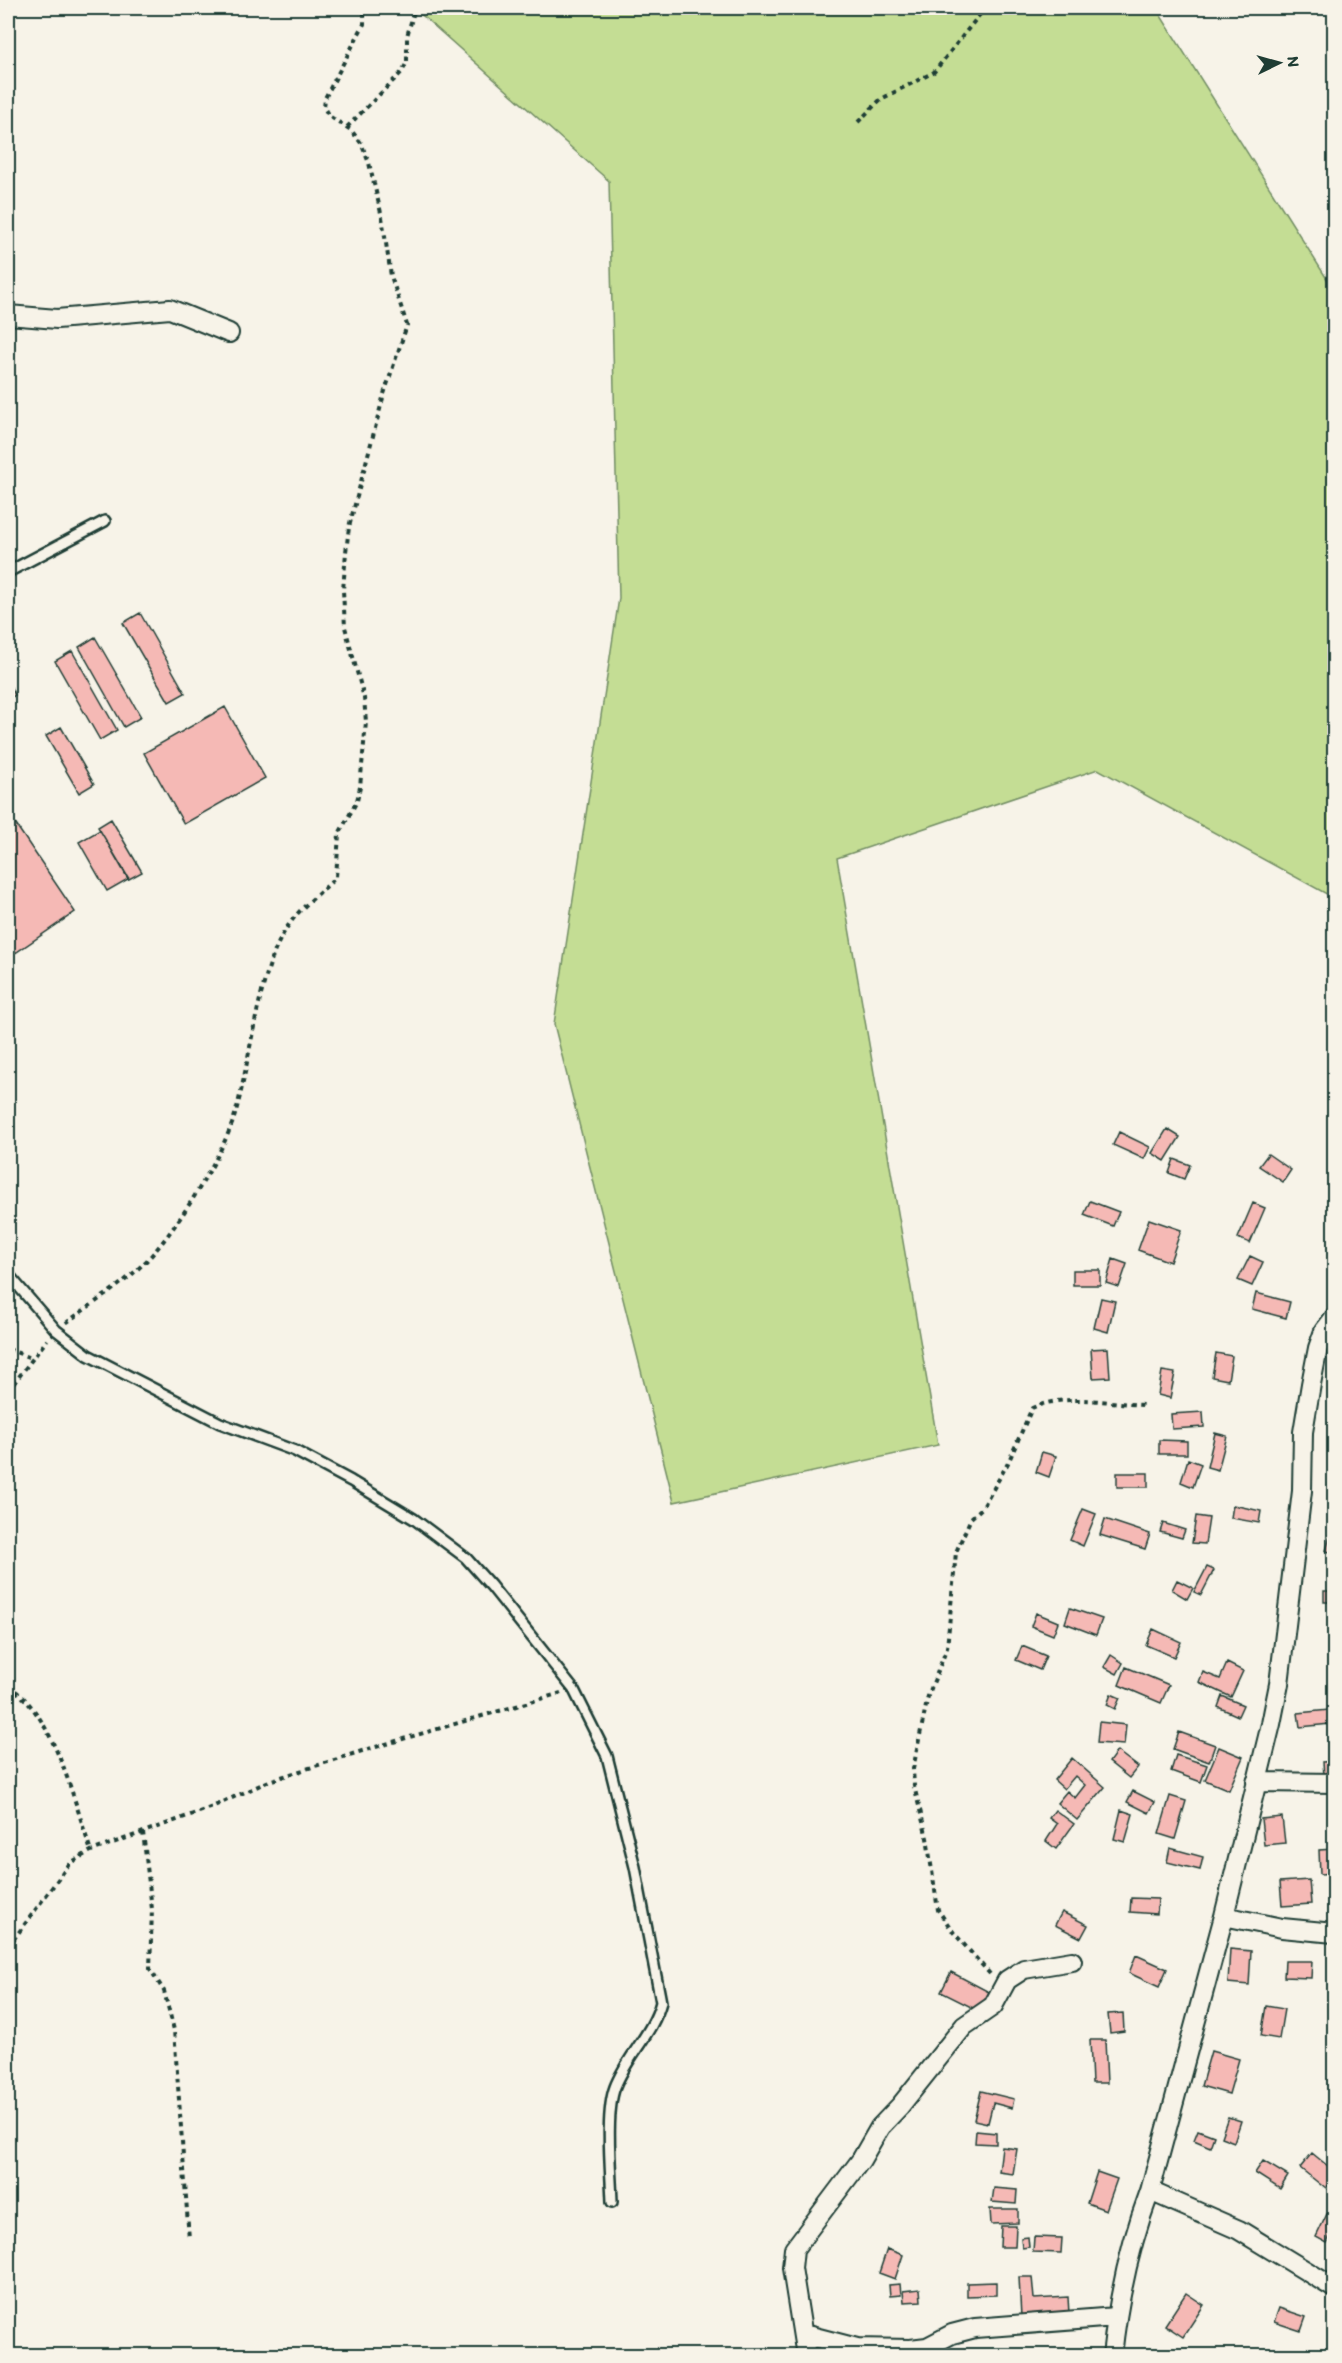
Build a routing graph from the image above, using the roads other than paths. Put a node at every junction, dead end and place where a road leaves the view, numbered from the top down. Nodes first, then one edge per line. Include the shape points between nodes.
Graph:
1 (8, 315) edge
2 (229, 333) dead end
3 (105, 522) dead end
4 (8, 572) edge
5 (8, 1274) edge
6 (1335, 1318) edge
7 (1256, 1782) junction
8 (1335, 1783) edge
9 (1224, 1916) junction
10 (1335, 1933) edge
11 (1072, 1961) dead end
12 (1149, 2191) junction
13 (612, 2202) dead end
14 (1335, 2288) edge
15 (1116, 2317) junction
16 (802, 2334) junction
17 (806, 2355) edge
18 (1112, 2355) edge

1 - 2 street via 57,319 170,309
3 - 4 lane
5 - 13 lane via 56,1330 88,1355 220,1423 295,1451 414,1519 466,1558 573,1690 607,1756 635,1867 662,2002 613,2096
6 - 7 street via 1324,1331 1311,1383 1279,1684
7 - 8 street
7 - 9 street
9 - 10 street via 1282,1928
9 - 12 street
11 - 16 street via 1024,1969 1007,1980 993,2006 964,2026 880,2127 861,2160 794,2248 792,2268
12 - 14 street via 1239,2230
12 - 15 street via 1134,2234
15 - 16 street via 975,2328 927,2347 910,2349 857,2348
15 - 18 street
16 - 17 street

